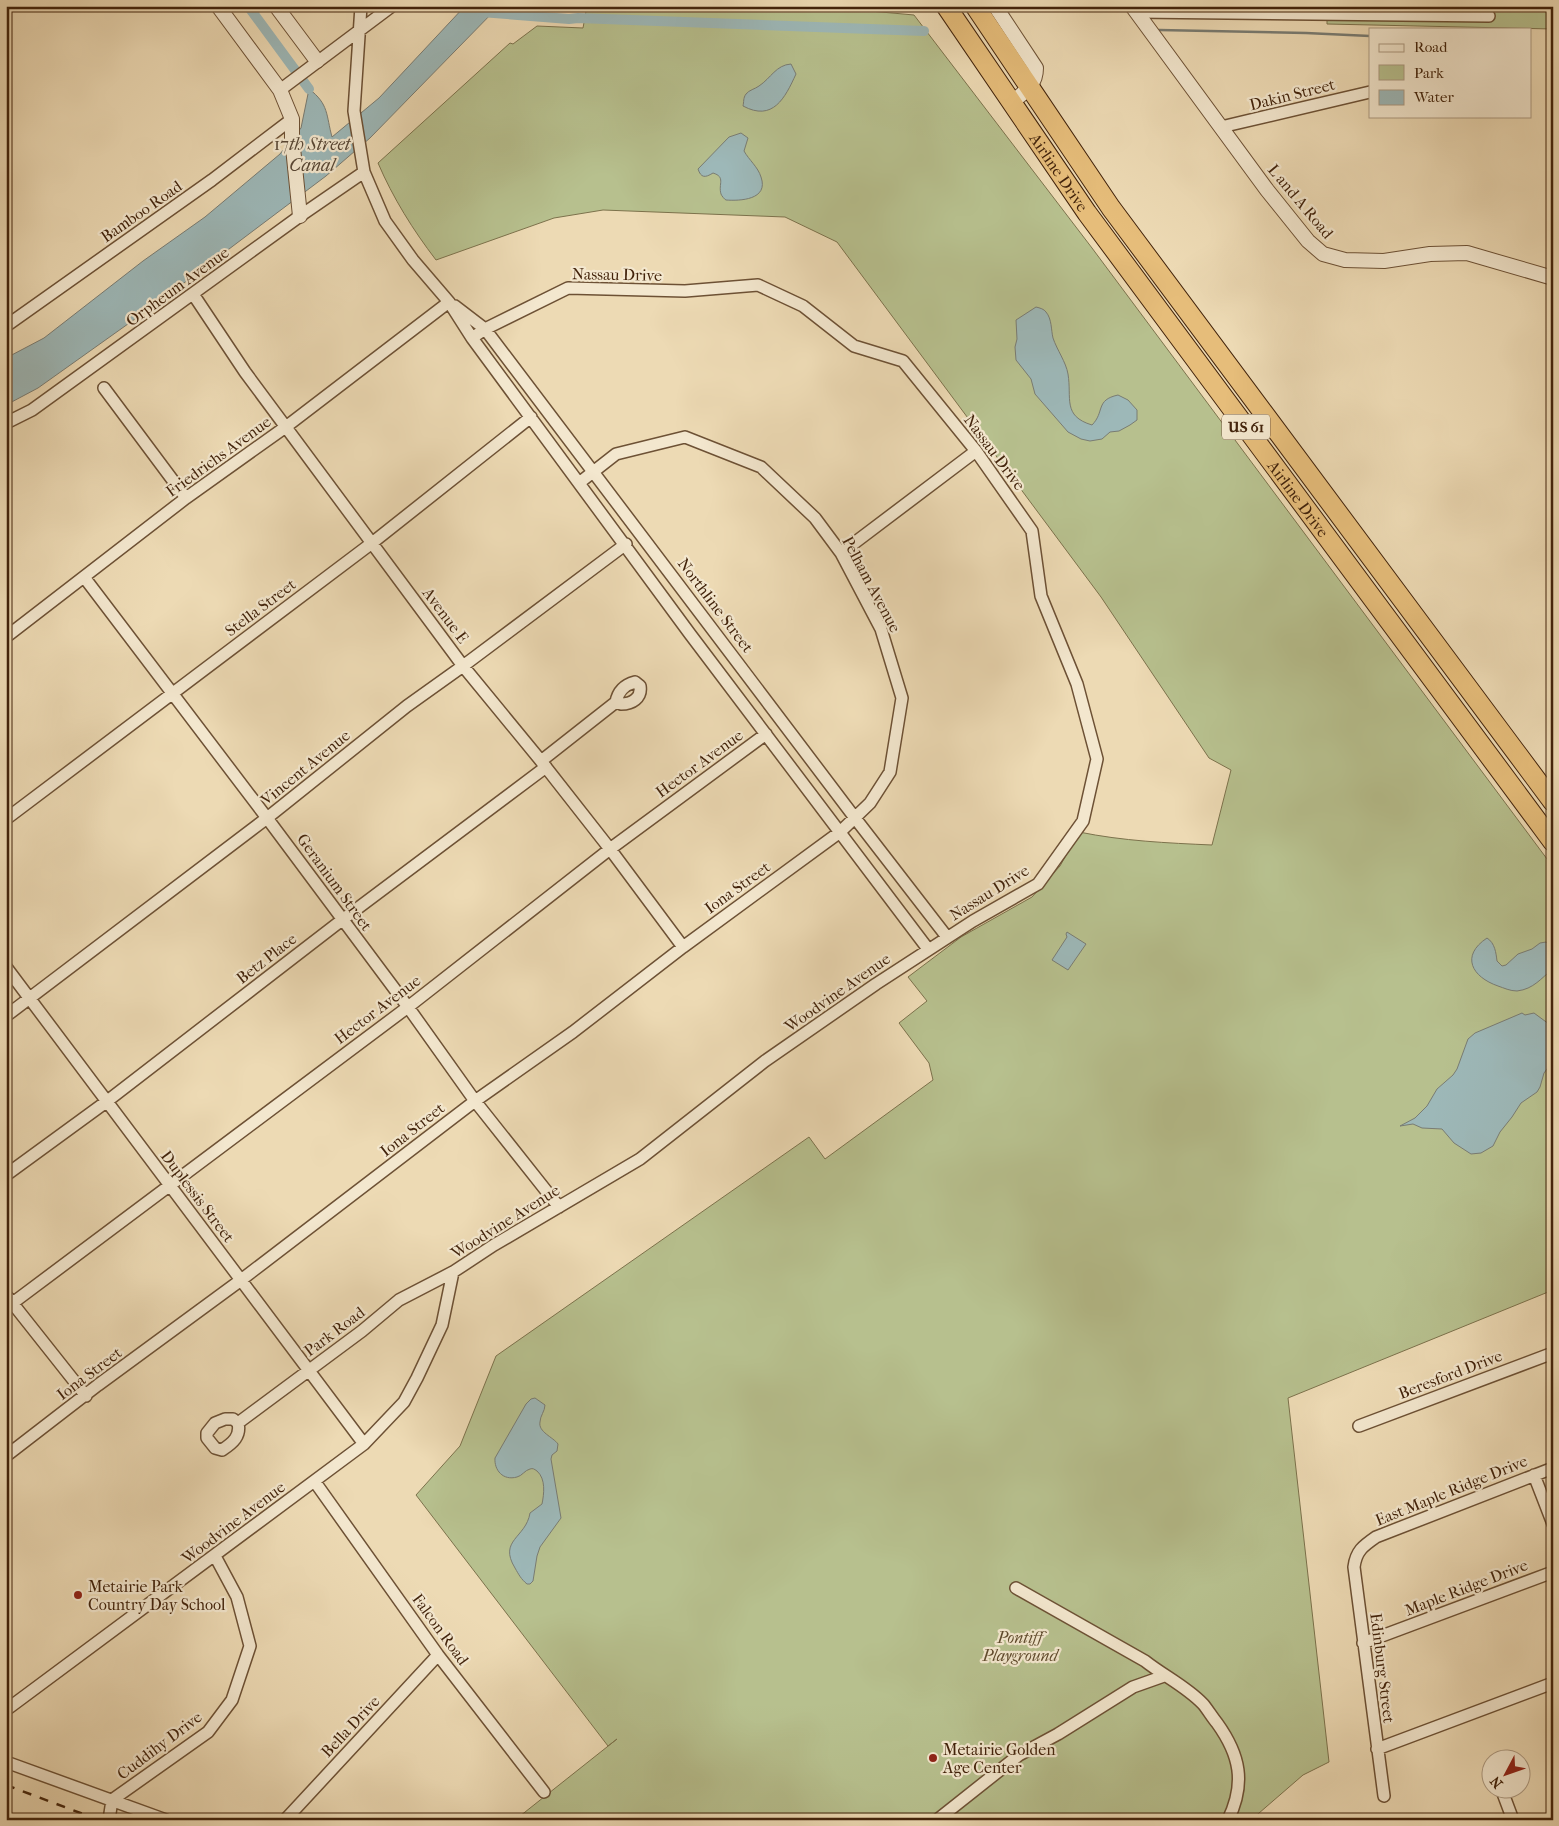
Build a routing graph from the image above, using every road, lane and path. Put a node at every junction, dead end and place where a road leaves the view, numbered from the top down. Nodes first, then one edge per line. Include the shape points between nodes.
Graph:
1 (218, 6) edge
2 (276, 6) edge
3 (361, 6) edge
4 (392, 6) edge
5 (946, 6) edge
6 (975, 6) edge
7 (996, 6) edge
8 (1134, 9) edge
9 (1489, 16) dead end
10 (360, 30) junction
11 (314, 63) junction
12 (1029, 88) junction
13 (280, 90) junction
14 (1369, 92) edge
15 (1011, 102) junction
16 (292, 119) junction
17 (1221, 128) junction
18 (364, 172) junction
19 (299, 210) junction
20 (1553, 278) edge
21 (193, 294) junction
22 (449, 302) junction
23 (6, 326) edge
24 (485, 329) junction
25 (472, 338) junction
26 (104, 388) dead end
27 (531, 417) junction
28 (6, 423) edge
29 (287, 426) junction
30 (976, 450) junction
31 (594, 471) junction
32 (579, 483) junction
33 (186, 498) junction
34 (1330, 505) junction
35 (1313, 518) junction
36 (372, 543) junction
37 (626, 544) junction
38 (841, 553) junction
39 (84, 577) junction
40 (6, 637) edge
41 (463, 666) junction
42 (173, 693) junction
43 (616, 702) dead end
44 (766, 734) junction
45 (543, 764) junction
46 (1553, 802) edge
47 (267, 818) junction
48 (855, 818) junction
49 (6, 819) edge
50 (840, 832) junction
51 (1553, 842) edge
52 (610, 849) junction
53 (342, 920) junction
54 (948, 937) junction
55 (683, 947) junction
56 (928, 949) junction
57 (6, 967) edge
58 (29, 998) junction
59 (408, 1007) junction
60 (6, 1016) edge
61 (475, 1101) junction
62 (106, 1102) junction
63 (6, 1175) edge
64 (170, 1184) junction
65 (559, 1207) junction
66 (453, 1272) junction
67 (241, 1280) junction
68 (8, 1302) edge
69 (1553, 1353) edge
70 (309, 1370) junction
71 (86, 1396) junction
72 (238, 1422) dead end
73 (1358, 1426) dead end
74 (364, 1444) junction
75 (6, 1456) edge
76 (1553, 1468) edge
77 (1534, 1475) junction
78 (315, 1482) junction
79 (1553, 1524) edge
80 (1362, 1546) joint
81 (215, 1556) junction
82 (1553, 1572) edge
83 (1016, 1588) dead end
84 (1363, 1643) junction
85 (438, 1655) junction
86 (1164, 1676) junction
87 (1553, 1683) edge
88 (6, 1710) edge
89 (1377, 1749) junction
90 (6, 1762) edge
91 (544, 1792) dead end
92 (1384, 1796) dead end
93 (1504, 1798) edge
94 (112, 1800) junction
95 (109, 1820) edge
96 (166, 1820) edge
97 (285, 1820) edge
98 (937, 1820) edge
99 (1228, 1820) edge
100 (1512, 1820) edge

1 - 13 street
2 - 11 street
3 - 10 street, Northline Street
4 - 10 street
5 - 15 highway, Airline Drive / US 61
6 - 12 highway, Airline Drive / US 61
7 - 12 street via 1036,68 1036,79
8 - 9 street
8 - 17 street, L and A Road
10 - 11 street
10 - 18 street, Northline Street via 354,111
11 - 13 street
12 - 15 street
12 - 34 highway, Airline Drive / US 61 via 1111,208
13 - 16 street
14 - 17 street, Dakin Street
15 - 35 highway, Airline Drive / US 61 via 1088,213
16 - 19 street
16 - 23 street, Bamboo Road via 212,180
17 - 20 street, L and A Road via 1308,241 1323,254 1345,260 1384,261 1430,254 1467,253
18 - 19 street, Orpheum Avenue
18 - 22 street, Northline Street via 386,221 413,260
19 - 21 street, Orpheum Avenue
21 - 28 street, Orpheum Avenue via 32,410
21 - 29 street, Avenue E via 245,372
22 - 24 street, Northline Street
22 - 25 street, Northline Street
22 - 29 street, Friedrichs Avenue
24 - 25 street, Nassau Drive
24 - 30 street, Nassau Drive via 568,288 685,291 758,285 803,306 854,346 904,361
24 - 31 street, Northline Street
25 - 27 street, Northline Street
26 - 33 street
27 - 32 street, Northline Street
27 - 36 street, Stella Street
29 - 33 street, Friedrichs Avenue
29 - 36 street, Avenue E
30 - 38 street
30 - 54 street, Nassau Drive via 1032,531 1041,596 1077,684 1096,759 1083,821 1038,884
31 - 32 street, Pelham Avenue
31 - 38 street, Pelham Avenue via 616,454 684,437 761,467 814,518
31 - 48 street, Northline Street
32 - 37 street, Northline Street
33 - 39 street, Friedrichs Avenue
34 - 35 highway
34 - 46 highway, Airline Drive / US 61
35 - 51 highway, Airline Drive / US 61
36 - 41 street, Avenue E
36 - 42 street, Stella Street
37 - 41 street, Vincent Avenue
37 - 44 street, Northline Street
38 - 48 street, Pelham Avenue via 881,629 902,698 890,772 870,803
39 - 40 street, Friedrichs Avenue
39 - 42 street, Geranium Street
41 - 45 street, Avenue E
41 - 47 street, Vincent Avenue via 407,706
42 - 47 street, Geranium Street
42 - 49 street, Stella Street
43 - 45 street, Betz Place
44 - 50 street, Northline Street
44 - 52 street, Hector Avenue
45 - 52 street, Avenue E
45 - 53 street, Betz Place
47 - 53 street, Geranium Street
47 - 58 street, Vincent Avenue
48 - 50 street, Pelham Avenue
48 - 54 street, Northline Street
50 - 55 street, Iona Street
50 - 56 street, Northline Street
52 - 55 street, Avenue E
52 - 59 street, Hector Avenue
53 - 59 street, Geranium Street
53 - 62 street, Betz Place
54 - 56 street, Nassau Drive
55 - 61 street, Iona Street
56 - 65 street, Woodvine Avenue via 765,1061 640,1159
57 - 58 street, Duplessis Street
58 - 60 street, Vincent Avenue
58 - 62 street, Duplessis Street
59 - 61 street, Geranium Street
59 - 64 street, Hector Avenue
61 - 65 street, Geranium Street
61 - 67 street, Iona Street
62 - 63 street, Betz Place
62 - 64 street, Duplessis Street
64 - 67 street, Duplessis Street
64 - 68 street, Hector Avenue
65 - 66 street, Woodvine Avenue
66 - 70 street, Park Road via 399,1300
66 - 74 street, Woodvine Avenue via 442,1325 418,1378 404,1402
67 - 70 street, Duplessis Street
67 - 71 street, Iona Street
68 - 71 street
69 - 73 street, Beresford Drive
70 - 72 street, Park Road
70 - 74 street, Duplessis Street
71 - 75 street, Iona Street
74 - 78 street, Woodvine Avenue
76 - 77 street, East Maple Ridge Drive
77 - 79 street
77 - 80 street, East Maple Ridge Drive via 1376,1537
78 - 81 street, Woodvine Avenue
78 - 85 street, Falcon Road
80 - 84 street, Edinburg Street via 1354,1567
81 - 88 street, Woodvine Avenue
81 - 94 street, Cuddihy Drive via 238,1597 250,1646 232,1700 208,1732
82 - 84 street, Maple Ridge Drive
83 - 86 street via 1145,1661
84 - 89 street, Edinburg Street
85 - 91 street, Falcon Road
85 - 97 street, Bella Drive
86 - 98 street via 1133,1687 1019,1755
86 - 99 street via 1203,1704 1237,1760 1238,1797
87 - 89 street
89 - 92 street, Edinburg Street
90 - 94 street
93 - 100 street
94 - 95 street, Cuddihy Drive
94 - 96 street

